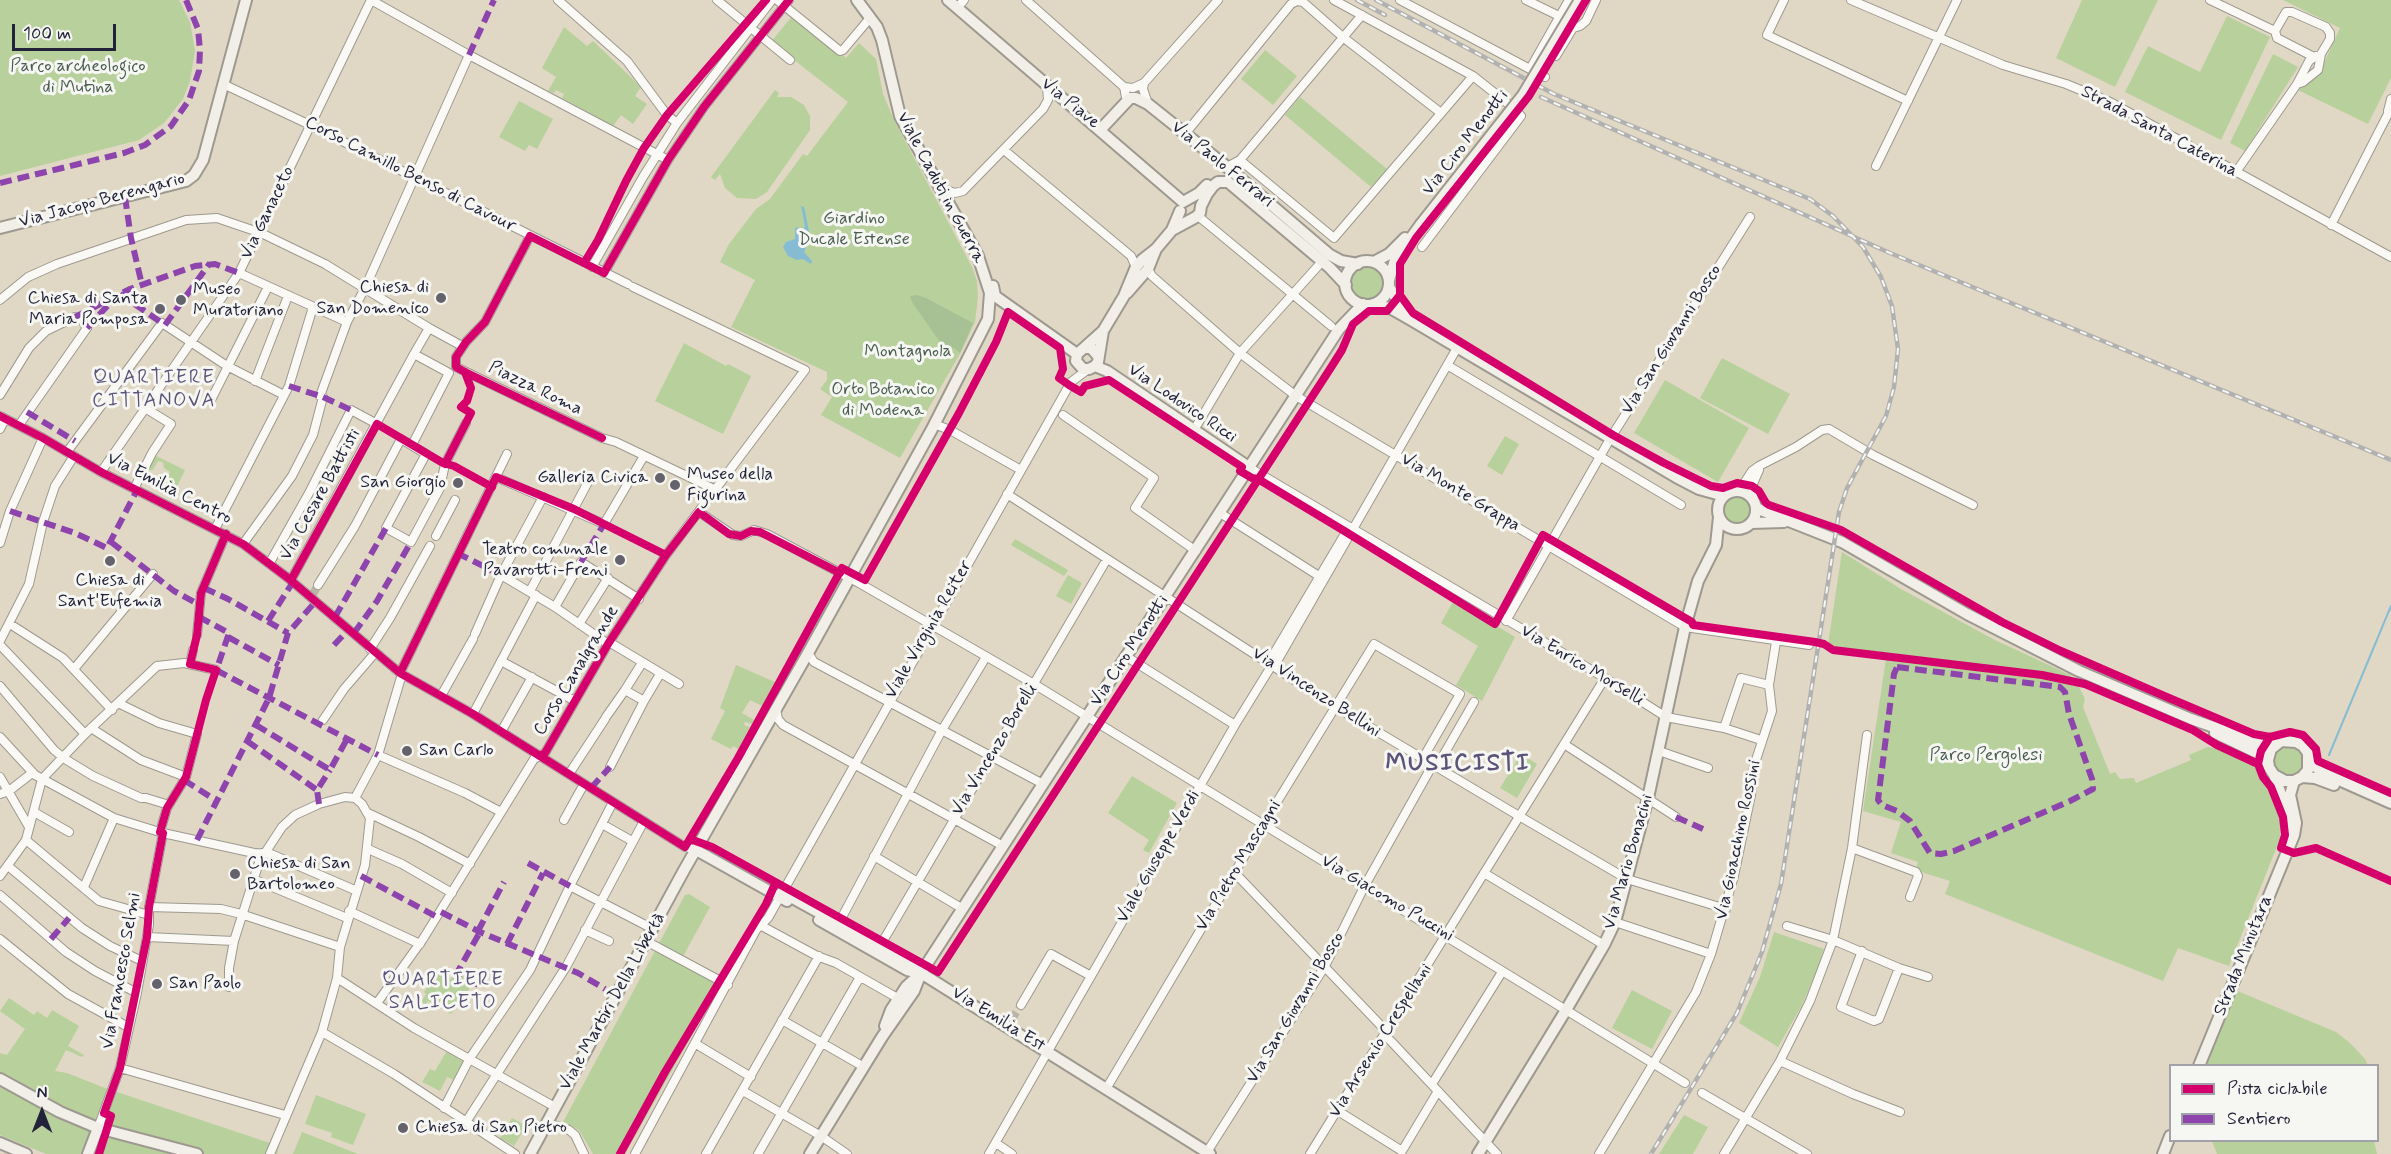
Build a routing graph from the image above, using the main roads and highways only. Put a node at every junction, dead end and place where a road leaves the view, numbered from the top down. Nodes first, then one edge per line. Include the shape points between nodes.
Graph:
1 (246, 0) edge
2 (857, 0) edge
3 (948, 0) edge
4 (1580, 0) edge
5 (961, 4) edge
6 (1101, 129) junction
7 (1185, 204) junction
8 (1197, 214) junction
9 (1421, 224) junction
10 (0, 228) edge
11 (1172, 230) junction
12 (1306, 235) junction
13 (978, 256) junction
14 (1374, 262) junction
15 (1358, 264) junction
16 (1389, 283) junction
17 (1347, 290) junction
18 (1368, 304) junction
19 (1411, 320) junction
20 (1335, 328) junction
21 (1103, 332) junction
22 (1079, 354) junction
23 (1094, 364) junction
24 (1250, 468) junction
25 (1699, 489) junction
26 (1724, 496) junction
27 (1755, 505) junction
28 (1718, 515) junction
29 (1787, 522) junction
30 (1751, 523) junction
31 (1733, 529) junction
32 (1716, 545) junction
33 (2192, 719) junction
34 (2275, 745) junction
35 (2309, 759) junction
36 (2271, 771) junction
37 (2298, 779) junction
38 (2391, 805) edge
39 (2290, 847) junction
40 (691, 848) junction
41 (921, 973) junction
42 (2199, 1064) edge
43 (0, 1079) edge
44 (98, 1128) junction
45 (2169, 1139) edge
46 (0, 1143) edge
47 (1204, 1152) edge
48 (26, 1154) edge
49 (88, 1154) edge
50 (197, 1154) edge
51 (530, 1154) edge
52 (810, 1154) edge
53 (1478, 1154) edge
54 (2163, 1154) edge

1 - 10 main road, Via Jacopo Berengario via 200,168 186,181
2 - 13 main road, Viale Caduti in Guerra via 882,40 900,116
3 - 5 main road, Via Piave
4 - 9 main road, Via Ciro Menotti, bridge via 1523,96
5 - 6 main road, Via Piave via 1047,86
6 - 7 main road, Via Piave
6 - 12 main road, Via Paolo Ferrari via 1132,100 1148,104
7 - 8 main road via 1197,201
7 - 8 main road via 1185,218
7 - 11 main road
7 - 12 main road, Via Paolo Ferrari via 1216,176 1227,175
8 - 11 main road
8 - 17 main road, Via Paolo Ferrari via 1213,186 1228,182 1330,268
9 - 14 main road, Via Ciro Menotti via 1389,254
9 - 16 main road, Via Ciro Menotti via 1395,260
11 - 21 main road via 1139,263
12 - 15 main road, Via Paolo Ferrari via 1334,258
13 - 22 main road via 995,296
13 - 40 main road, Viale Caduti in Guerra via 990,293 988,319 776,710
14 - 15 main road
14 - 16 main road via 1384,269
15 - 17 main road via 1350,270
16 - 18 main road via 1382,299
16 - 19 main road
17 - 18 main road via 1355,301
17 - 20 main road, Via Ciro Menotti via 1347,309
18 - 19 main road via 1390,308
18 - 20 main road, Via Ciro Menotti
19 - 25 main road
20 - 24 main road, Via Ciro Menotti
21 - 22 main road
21 - 23 main road
22 - 23 main road via 1080,367
22 - 23 main road via 1091,348
23 - 24 main road, Via Lodovico Ricci
24 - 41 main road, Via Ciro Menotti
25 - 26 main road
25 - 28 main road
26 - 27 main road via 1746,493
26 - 28 main road
27 - 29 main road
27 - 30 main road
28 - 31 main road
28 - 32 main road, Via Mario Bonacini
29 - 30 main road
29 - 33 main road via 1842,543 1967,614 2068,665
30 - 31 main road
31 - 32 main road, Via Mario Bonacini
32 - 53 main road, Via Mario Bonacini via 1698,580 1685,627 1648,798 1615,922
33 - 34 main road
33 - 36 main road via 2257,753
34 - 35 main road via 2287,740 2296,742 2305,748
34 - 36 main road via 2270,753
35 - 37 main road via 2308,770
35 - 38 main road via 2321,772
36 - 37 main road via 2279,779
36 - 39 main road, Strada Minutara via 2287,811
37 - 38 main road via 2323,780
37 - 39 main road, Strada Minutara via 2290,795 2296,823
39 - 42 main road, Strada Minutara
40 - 41 main road, Via Emilia Est via 781,894 908,970
40 - 51 main road, Viale Martiri Della Libertà via 653,929
41 - 47 main road, Via Emilia Est via 1010,1023
41 - 52 main road, Via Ciro Menotti via 914,991 902,1001
43 - 44 main road
44 - 49 main road
44 - 50 main road
45 - 54 main road
46 - 48 main road

